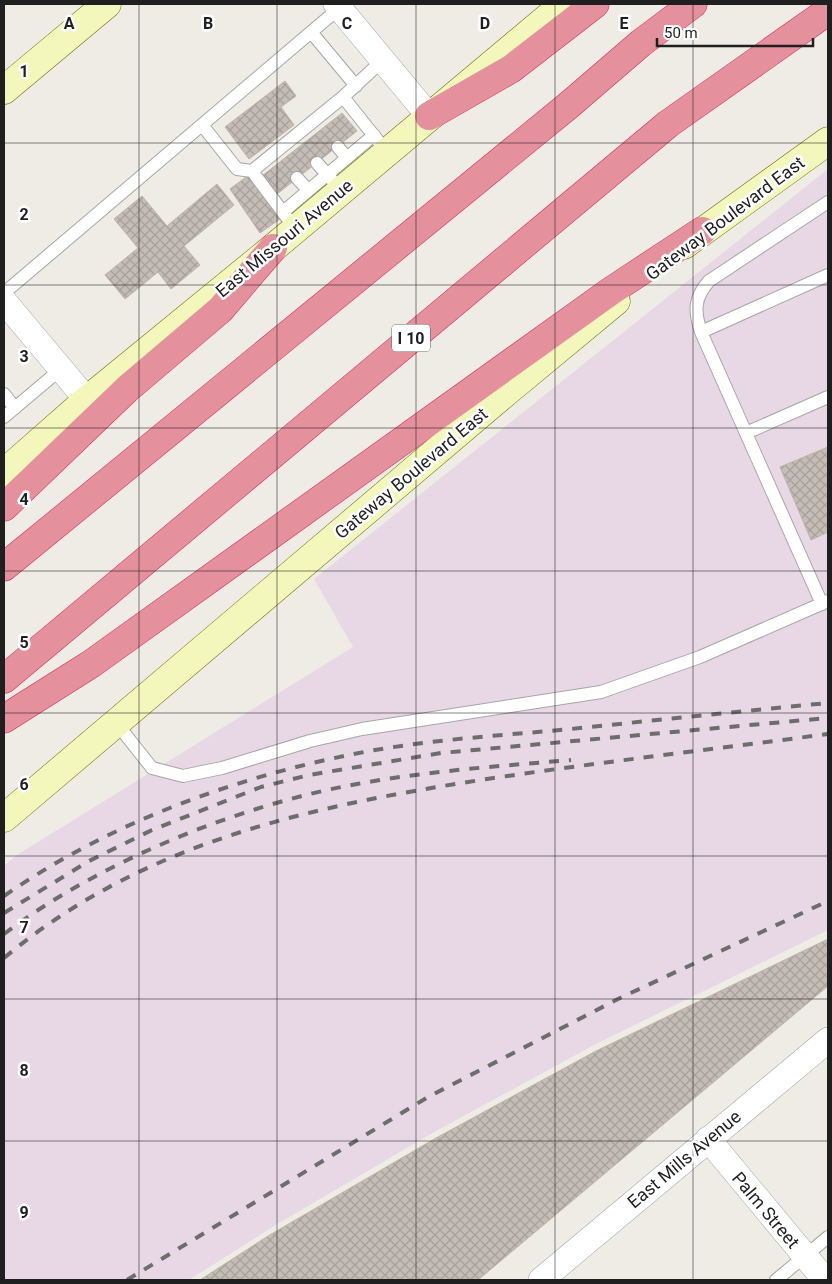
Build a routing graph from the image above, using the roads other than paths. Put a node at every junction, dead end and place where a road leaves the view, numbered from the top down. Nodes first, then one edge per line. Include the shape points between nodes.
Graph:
1 (107, 4) edge
2 (564, 4) edge
3 (594, 4) edge
4 (693, 4) edge
5 (341, 5) edge
6 (828, 11) edge
7 (311, 32) junction
8 (383, 60) junction
9 (356, 86) junction
10 (4, 90) edge
11 (343, 97) junction
12 (429, 116) junction
13 (202, 125) junction
14 (828, 142) edge
15 (381, 143) junction
16 (338, 146) dead end
17 (347, 158) junction
18 (317, 163) dead end
19 (252, 171) junction
20 (297, 178) dead end
21 (334, 183) junction
22 (308, 190) junction
23 (828, 202) edge
24 (289, 221) junction
25 (702, 231) junction
26 (273, 248) junction
27 (828, 275) edge
28 (4, 293) edge
29 (4, 301) edge
30 (701, 332) junction
31 (61, 369) junction
32 (4, 394) edge
33 (828, 397) edge
34 (87, 400) junction
35 (15, 408) junction
36 (4, 417) edge
37 (746, 433) junction
38 (4, 473) edge
39 (4, 507) edge
40 (4, 567) edge
41 (825, 602) edge
42 (4, 679) edge
43 (4, 719) edge
44 (116, 724) junction
45 (4, 818) edge
46 (828, 1040) edge
47 (708, 1139) junction
48 (828, 1237) edge
49 (805, 1256) junction
50 (540, 1280) edge
51 (776, 1280) edge
52 (825, 1280) edge

1 - 10 main road
2 - 12 main road, East Missouri Avenue
3 - 12 highway via 511,69
4 - 40 highway via 641,43
5 - 7 lane
5 - 8 street
6 - 42 highway, I 10 via 668,124
7 - 9 lane
7 - 13 lane
8 - 9 lane
8 - 12 street
9 - 11 lane
11 - 15 lane
11 - 19 lane via 319,124 279,156
12 - 15 main road, East Missouri Avenue
13 - 19 lane via 237,169
13 - 28 lane
14 - 25 main road, Gateway Boulevard East
15 - 17 lane
15 - 21 main road, East Missouri Avenue
16 - 17 lane
17 - 21 lane
18 - 21 lane
19 - 24 lane
20 - 22 lane
21 - 22 lane
21 - 24 main road, East Missouri Avenue
22 - 24 lane
23 - 30 lane via 709,281 700,291 695,305
24 - 26 main road, East Missouri Avenue
25 - 43 highway via 611,291 91,664
25 - 44 main road, Gateway Boulevard East via 505,393
26 - 34 main road, East Missouri Avenue
26 - 39 highway via 220,310 127,389
27 - 30 lane
29 - 31 street
30 - 37 lane
31 - 34 street
31 - 35 lane
32 - 35 lane
33 - 37 lane
34 - 38 main road, East Missouri Avenue
35 - 36 lane
37 - 41 lane
41 - 44 lane via 700,657 601,692 362,729 183,776 152,768
44 - 45 main road, Gateway Boulevard East
46 - 47 street, East Mills Avenue
47 - 49 street, Palm Street
47 - 50 street, East Mills Avenue
48 - 49 lane
49 - 51 lane
49 - 52 street, Palm Street

